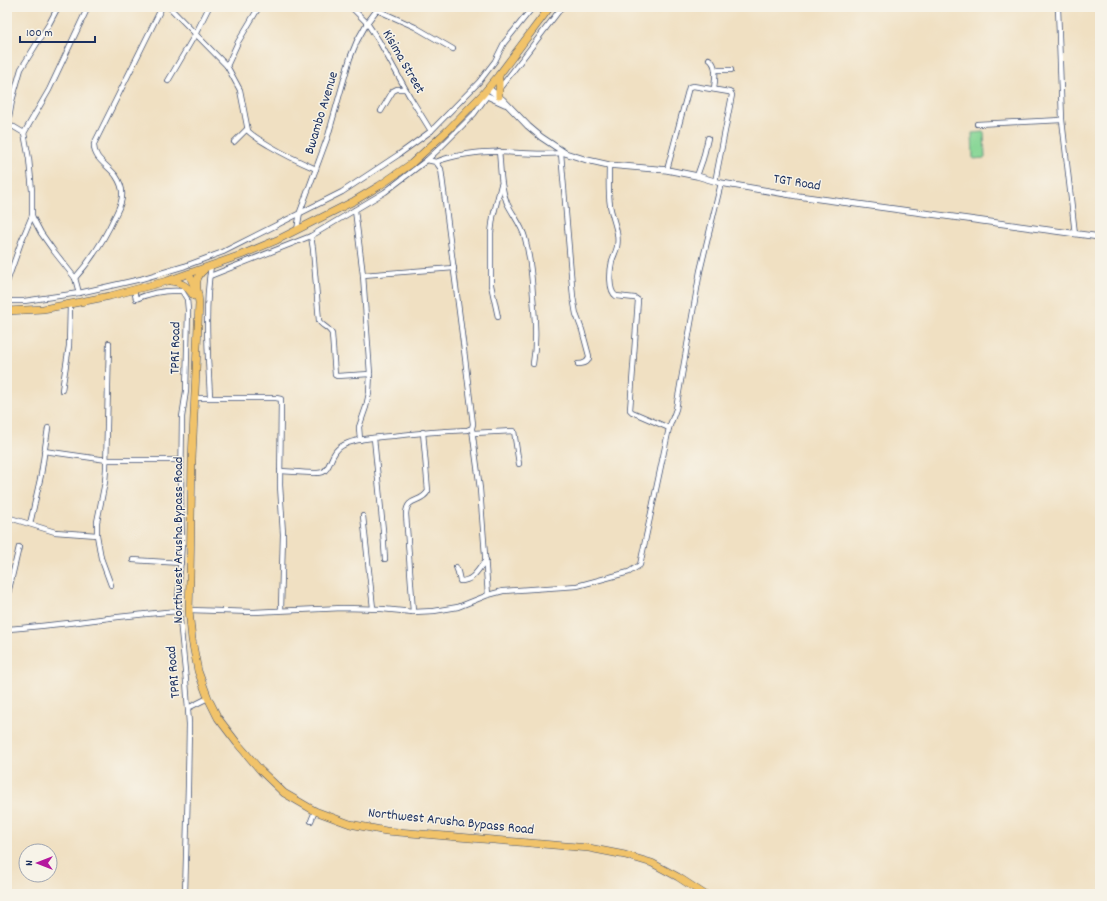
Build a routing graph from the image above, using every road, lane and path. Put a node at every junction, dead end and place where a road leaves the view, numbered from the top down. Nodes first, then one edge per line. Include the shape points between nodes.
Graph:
1 (58, 7) edge
2 (88, 7) edge
3 (162, 7) edge
4 (168, 7) edge
5 (209, 7) edge
6 (259, 7) edge
7 (351, 7) edge
8 (533, 7) edge
9 (550, 7) edge
10 (562, 7) edge
11 (1058, 7) edge
12 (378, 8) edge
13 (367, 23) junction
14 (196, 33) junction
15 (453, 49) dead end
16 (709, 59) dead end
17 (227, 66) junction
18 (715, 70) junction
19 (730, 70) dead end
20 (499, 75) junction
21 (168, 81) dead end
22 (488, 88) junction
23 (405, 89) junction
24 (714, 89) junction
25 (499, 93) junction
26 (485, 95) junction
27 (509, 106) junction
28 (381, 111) dead end
29 (1062, 120) junction
30 (977, 124) dead end
31 (7, 127) edge
32 (247, 128) junction
33 (431, 131) junction
34 (24, 133) junction
35 (708, 138) dead end
36 (234, 142) dead end
37 (499, 152) junction
38 (563, 153) junction
39 (428, 160) junction
40 (436, 162) junction
41 (610, 165) junction
42 (316, 170) junction
43 (667, 170) junction
44 (698, 176) junction
45 (718, 182) junction
46 (501, 184) junction
47 (355, 210) junction
48 (300, 212) junction
49 (32, 216) junction
50 (297, 230) junction
51 (1076, 234) junction
52 (311, 236) junction
53 (1100, 236) edge
54 (210, 267) junction
55 (454, 268) junction
56 (187, 274) junction
57 (363, 275) junction
58 (210, 276) junction
59 (75, 278) junction
60 (167, 281) junction
61 (7, 282) edge
62 (134, 290) junction
63 (78, 293) junction
64 (196, 296) junction
65 (7, 301) edge
66 (70, 304) junction
67 (7, 311) edge
68 (498, 317) dead end
69 (109, 343) dead end
70 (533, 364) dead end
71 (578, 364) dead end
72 (370, 374) junction
73 (62, 390) dead end
74 (210, 397) junction
75 (194, 398) junction
76 (48, 428) dead end
77 (669, 428) junction
78 (472, 431) junction
79 (423, 432) junction
80 (374, 438) junction
81 (360, 440) junction
82 (44, 451) junction
83 (107, 460) junction
84 (181, 460) junction
85 (520, 464) dead end
86 (280, 471) junction
87 (363, 516) dead end
88 (7, 517) edge
89 (30, 524) junction
90 (96, 535) junction
91 (19, 547) dead end
92 (384, 559) dead end
93 (133, 560) dead end
94 (486, 560) junction
95 (181, 563) junction
96 (456, 567) dead end
97 (111, 585) dead end
98 (488, 595) junction
99 (7, 598) edge
100 (373, 608) junction
101 (189, 610) junction
102 (281, 610) junction
103 (180, 611) junction
104 (413, 612) junction
105 (7, 629) edge
106 (208, 698) junction
107 (188, 708) junction
108 (315, 811) junction
109 (311, 821) dead end
110 (184, 894) edge
111 (704, 894) edge

1 - 31 street via 22,69
2 - 34 street via 50,90
3 - 59 street via 94,144 95,153 121,184 122,196 97,251
4 - 14 street
5 - 14 street
6 - 17 street
7 - 13 street, Kisima Street
8 - 33 street via 504,43 495,61 479,82
9 - 20 main road
10 - 25 street
11 - 29 street
12 - 13 street, Bwambo Avenue
12 - 15 street
13 - 23 street, Kisima Street
13 - 42 street, Bwambo Avenue via 356,41 350,58
14 - 17 street
14 - 21 street
16 - 18 street via 714,63
17 - 32 street via 240,90
18 - 19 street
18 - 24 street
20 - 22 main road
20 - 25 main road
22 - 25 street, TGT Road
22 - 26 main road
23 - 28 street via 393,91
23 - 33 street, Kisima Street
24 - 43 street via 688,87
24 - 45 street via 732,94
25 - 27 street, TGT Road
26 - 27 street
26 - 39 street via 474,114
26 - 50 main road via 411,164 379,186
27 - 38 street, TGT Road via 523,122
29 - 30 street
29 - 51 street
31 - 34 street via 14,127
32 - 36 street
32 - 42 street via 264,143
33 - 48 street via 342,192
34 - 49 street via 30,159
35 - 44 street
37 - 38 street via 537,155
37 - 40 street via 452,156
37 - 46 street
38 - 41 street, TGT Road
38 - 71 street via 573,297 589,356 586,362
39 - 40 street
39 - 47 street via 385,192
40 - 55 street via 441,169
41 - 43 street, TGT Road
41 - 77 street via 610,206 618,239 610,268 612,291 616,296 638,300 630,410
42 - 48 street, Bwambo Avenue
43 - 44 street, TGT Road
44 - 45 street, TGT Road
45 - 51 street, TGT Road via 798,196
45 - 77 street via 676,409
46 - 68 street via 491,233 491,285
46 - 70 street via 525,237 528,252 536,331
47 - 52 street
47 - 57 street
48 - 50 street, Bwambo Avenue
48 - 63 street via 223,252 185,266
49 - 59 street via 41,233
49 - 61 street
50 - 54 main road
51 - 53 street, TGT Road
52 - 58 street
52 - 72 street via 319,321 332,334 336,376
54 - 56 main road
54 - 58 street
54 - 64 main road via 202,271 197,279
55 - 57 street
55 - 78 street
56 - 60 main road
56 - 64 main road
57 - 72 street
58 - 74 street via 207,314
59 - 63 street
60 - 62 main road
60 - 64 main road via 183,284
62 - 66 main road
62 - 84 street, TPRI Road via 136,299 174,290 182,291 187,299 186,391 182,417
63 - 65 street
64 - 75 main road, Northwest Arusha Bypass Road via 198,323
66 - 67 main road
66 - 73 street
69 - 83 street
72 - 81 street via 369,394 359,427
74 - 75 street
74 - 86 street via 281,399
75 - 101 main road, Northwest Arusha Bypass Road
76 - 82 street
77 - 98 street via 640,565 636,569 577,586 503,591
78 - 79 street
78 - 85 street via 514,431
78 - 94 street
79 - 80 street
79 - 104 street via 428,491 422,498 408,504 406,509
80 - 81 street
80 - 92 street
81 - 86 street via 339,447 324,472
82 - 83 street
82 - 89 street
83 - 84 street
83 - 90 street
84 - 95 street, TPRI Road
86 - 102 street via 283,534
87 - 100 street
88 - 89 street
89 - 90 street via 55,532
90 - 97 street
91 - 99 street
93 - 95 street
94 - 96 street via 474,576 464,581 460,581
94 - 98 street
95 - 103 street, TPRI Road via 178,599
98 - 104 street via 458,607
100 - 102 street
100 - 104 street
101 - 102 street
101 - 106 main road, Northwest Arusha Bypass Road via 198,671
103 - 105 street
103 - 107 street, TPRI Road
106 - 107 street
106 - 108 main road, Northwest Arusha Bypass Road via 218,718 261,771 284,793
107 - 110 street, TPRI Road
108 - 109 street
108 - 111 main road, Northwest Arusha Bypass Road via 350,824 386,831 589,848 625,855 652,863

